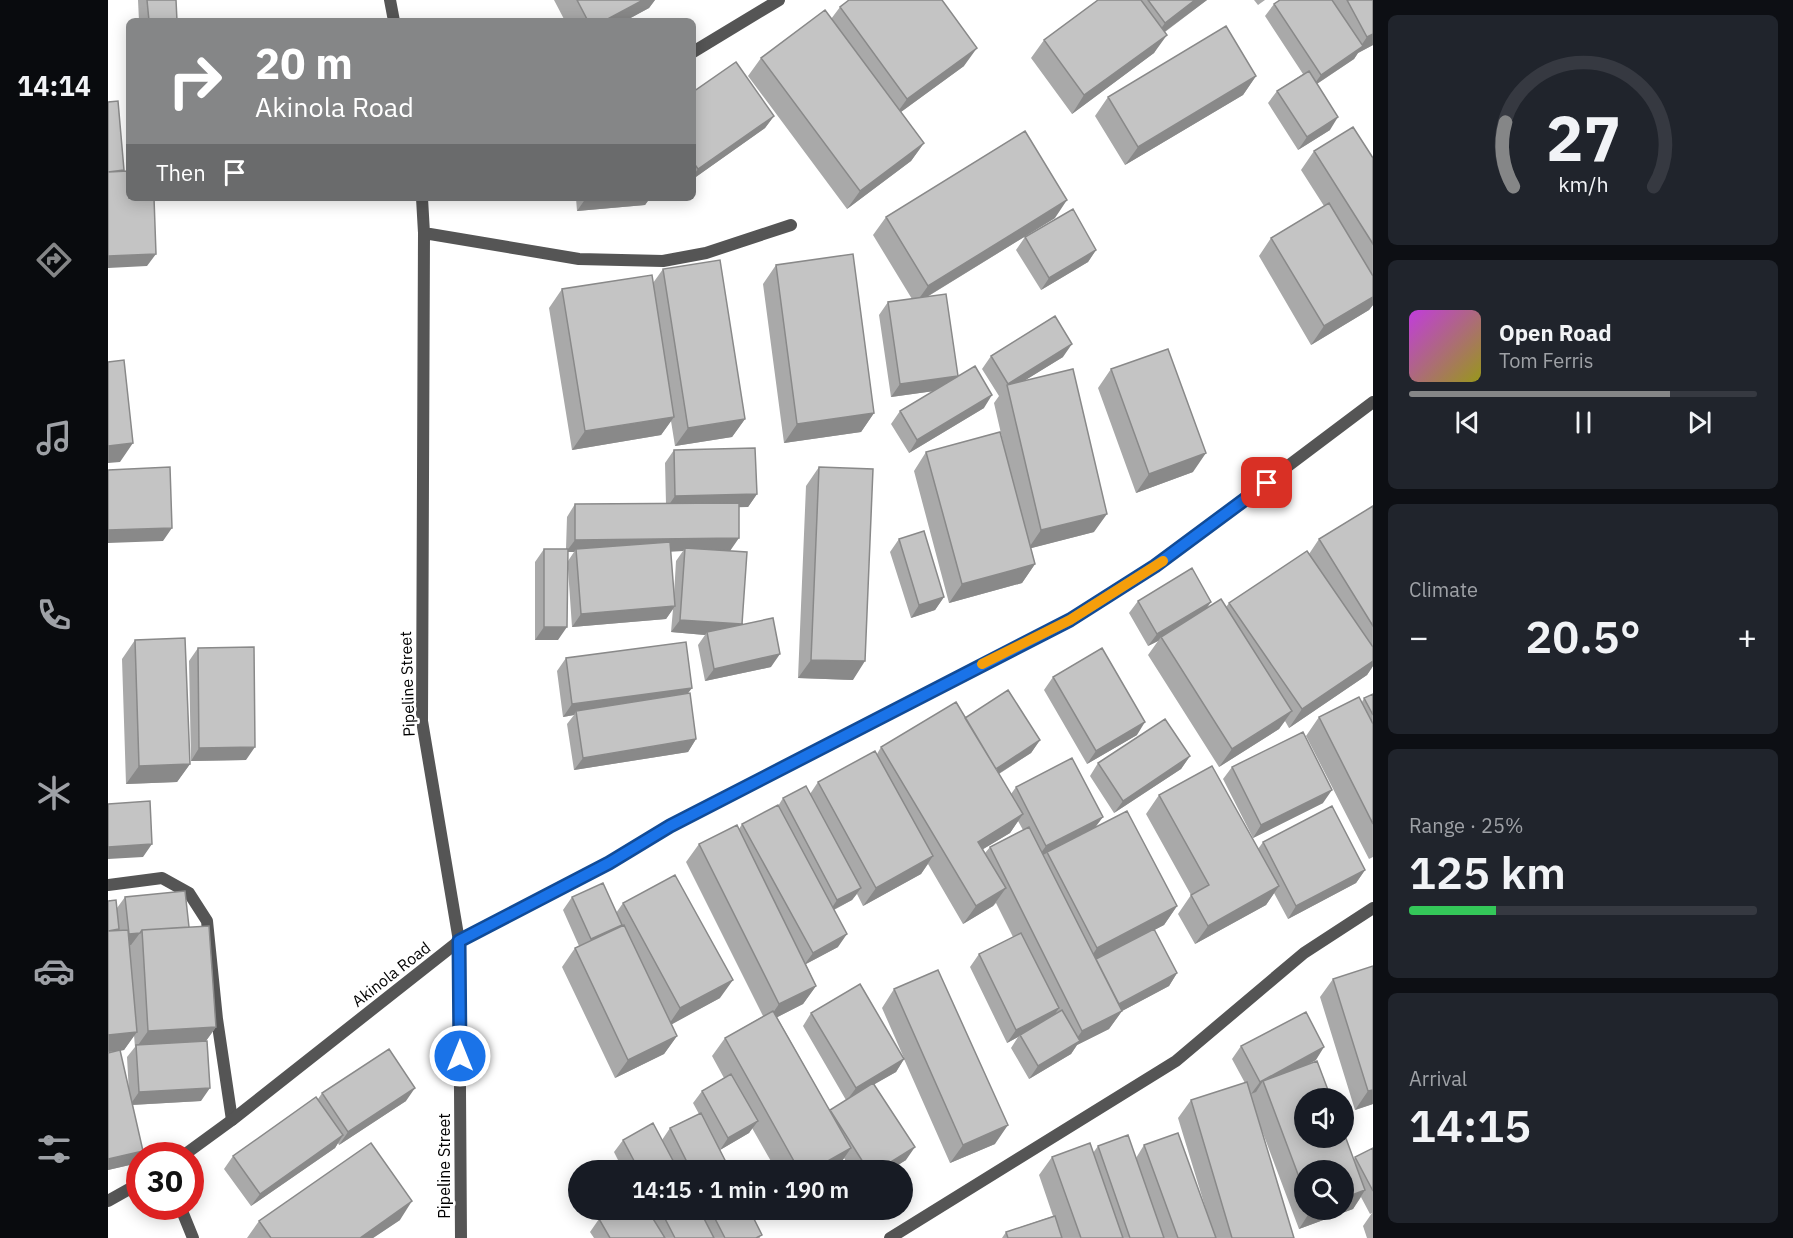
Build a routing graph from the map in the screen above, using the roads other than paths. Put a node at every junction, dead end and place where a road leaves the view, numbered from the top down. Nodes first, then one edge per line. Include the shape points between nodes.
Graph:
1 (390, 0) edge
2 (779, 0) edge
3 (393, 18) edge
4 (696, 50) edge
5 (422, 201) edge
6 (791, 225) dead end
7 (424, 233) junction
8 (1373, 402) edge
9 (108, 885) edge
10 (1373, 908) edge
11 (459, 941) junction
12 (232, 1120) junction
13 (202, 1142) edge
14 (126, 1190) edge
15 (108, 1200) edge
16 (186, 1220) edge
17 (193, 1238) edge
18 (461, 1238) edge
19 (890, 1238) edge

1 - 3 street
2 - 4 street
5 - 7 street, Pipeline Street
6 - 7 street via 706,253 663,261 579,259
7 - 11 street, Pipeline Street via 422,721
8 - 11 street, Akinola Road via 1155,566 1070,620 670,826 609,863
9 - 12 street via 162,878 189,893 207,921
10 - 19 street via 1304,953 1176,1061
11 - 12 street, Akinola Road
11 - 18 street, Pipeline Street
12 - 13 street, Akinola Road
14 - 15 street
16 - 17 street

